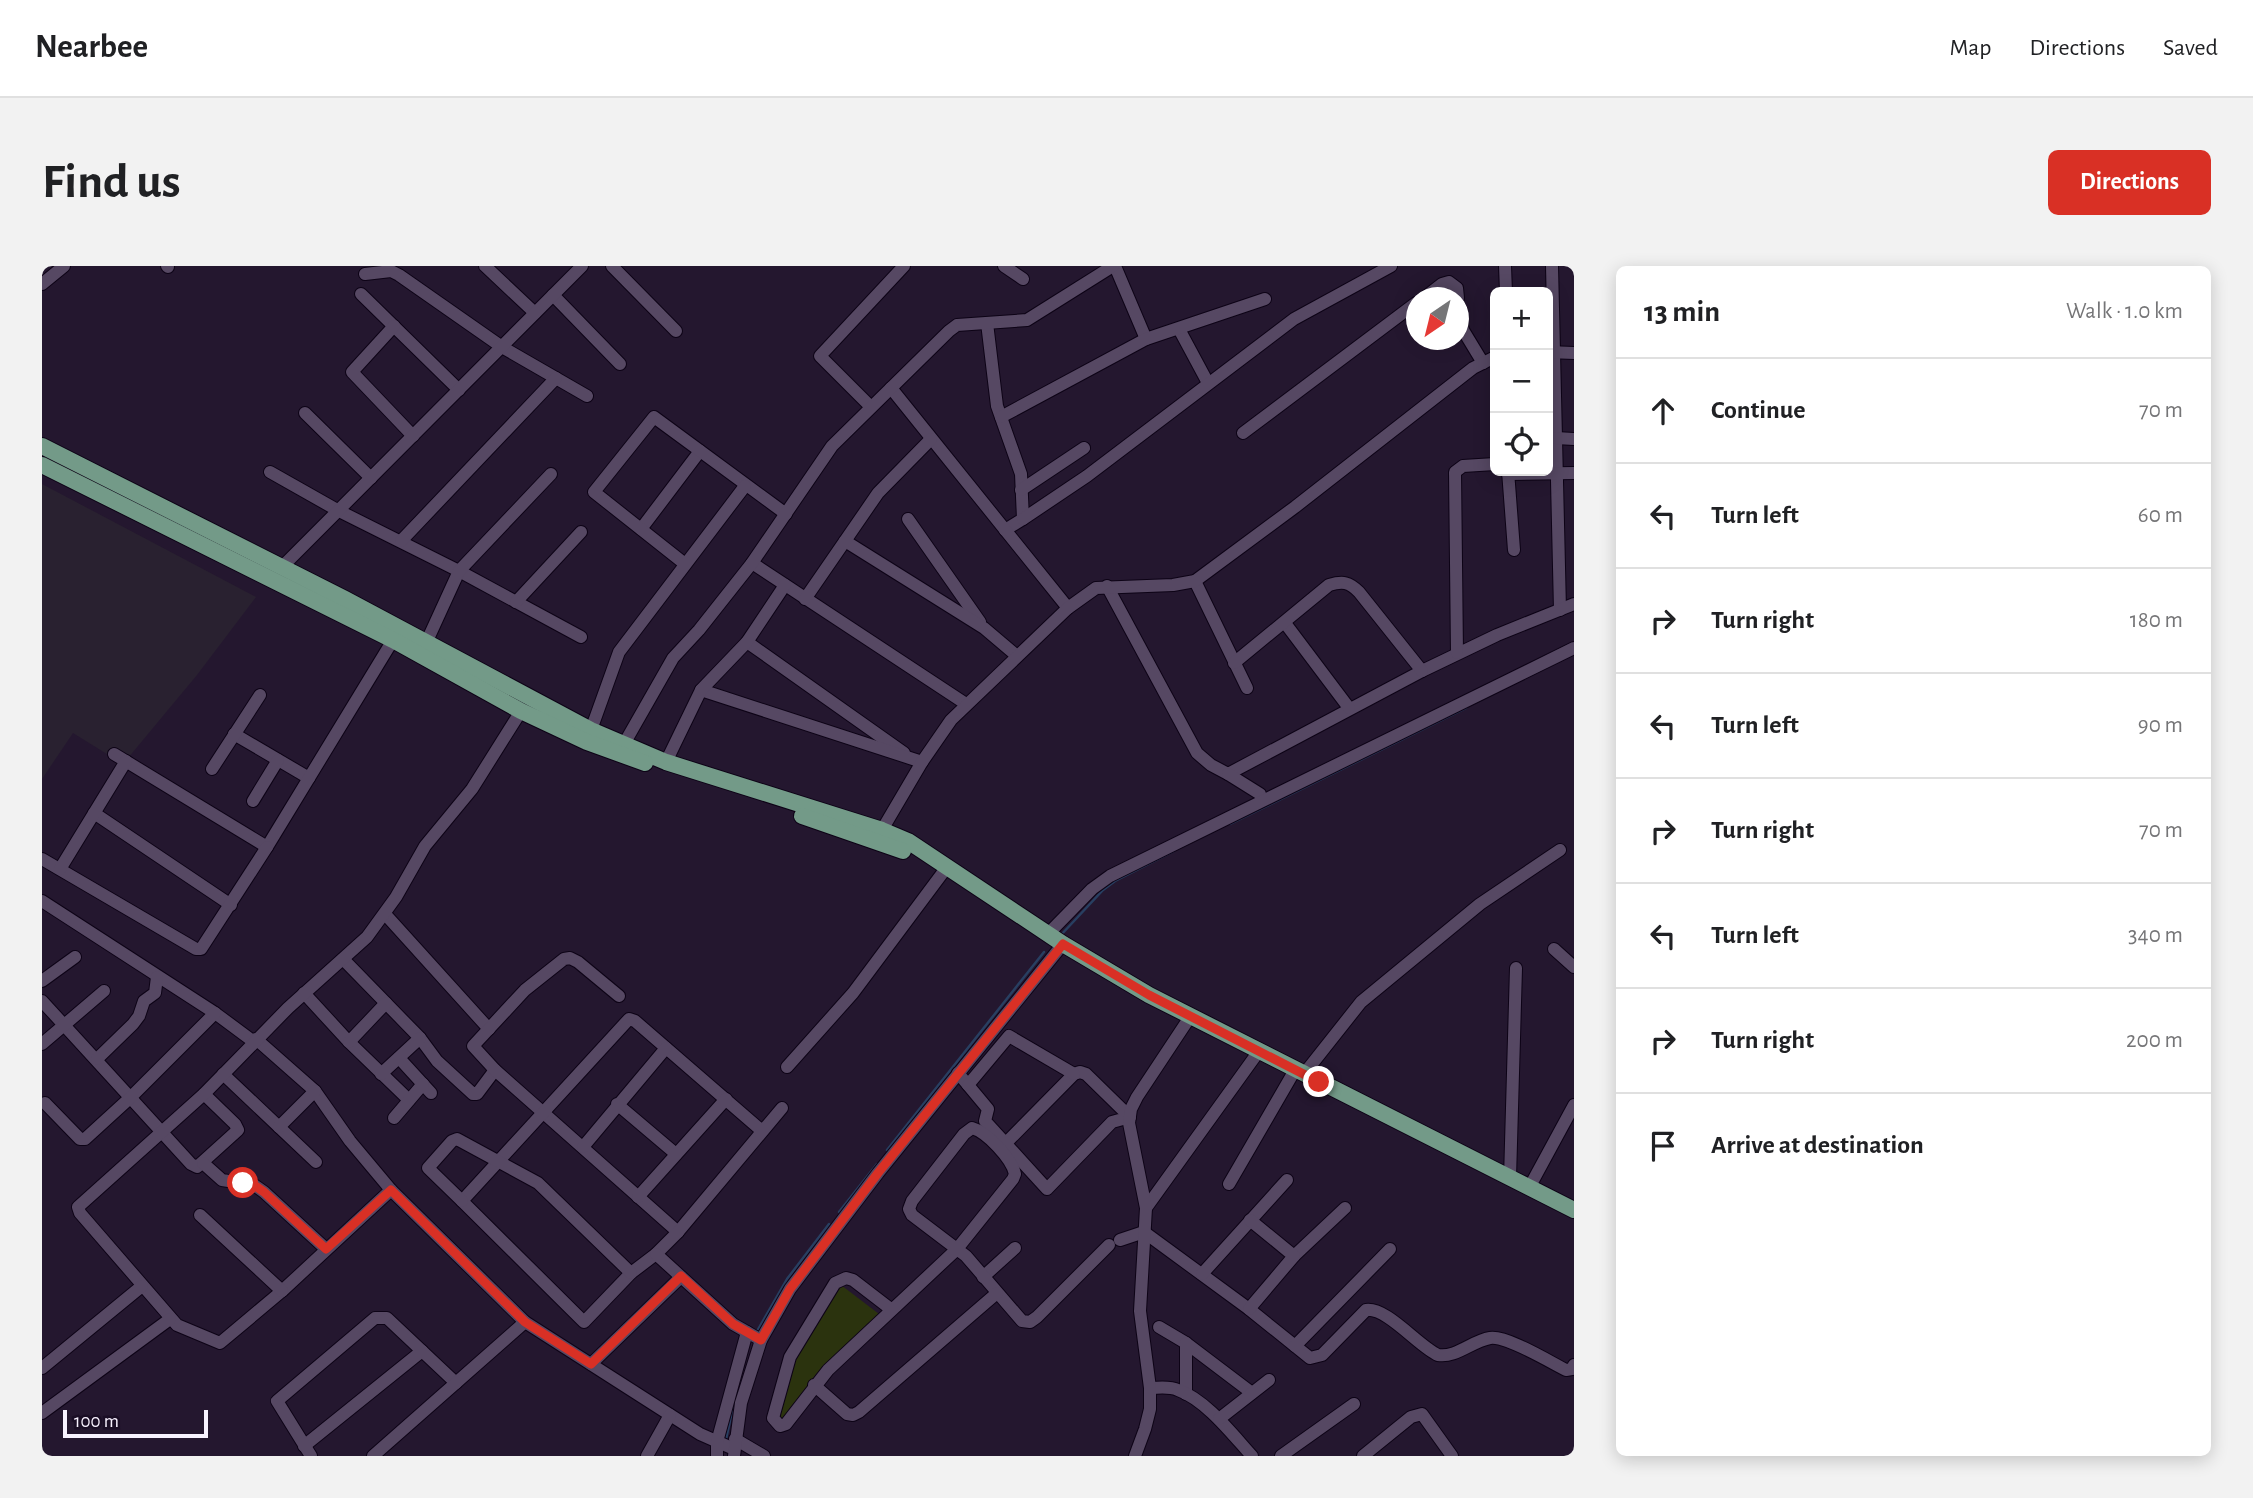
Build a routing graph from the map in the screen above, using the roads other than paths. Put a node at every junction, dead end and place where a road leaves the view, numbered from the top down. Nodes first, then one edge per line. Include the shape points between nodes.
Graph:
1 (64, 266) edge
2 (485, 266) edge
3 (612, 266) edge
4 (904, 266) edge
5 (1004, 266) edge
6 (1114, 266) edge
7 (1391, 266) edge
8 (1505, 266) edge
9 (1552, 266) edge
10 (579, 267) edge
11 (365, 274) dead end
12 (45, 276) edge
13 (1023, 279) dead end
14 (1438, 287) edge
15 (1456, 287) edge
16 (1506, 287) edge
17 (361, 294) dead end
18 (553, 295) junction
19 (1265, 299) dead end
20 (1406, 311) edge
21 (535, 313) junction
22 (987, 323) junction
23 (394, 326) junction
24 (1179, 328) junction
25 (676, 331) dead end
26 (1146, 340) junction
27 (1469, 340) edge
28 (502, 347) junction
29 (1551, 350) edge
30 (1553, 352) edge
31 (1574, 353) edge
32 (1490, 360) edge
33 (1483, 363) junction
34 (620, 365) dead end
35 (556, 378) junction
36 (1208, 383) junction
37 (1553, 386) edge
38 (891, 388) junction
39 (459, 390) junction
40 (587, 396) dead end
41 (872, 407) junction
42 (306, 414) dead end
43 (1001, 417) junction
44 (1243, 433) dead end
45 (413, 436) junction
46 (1556, 438) junction
47 (931, 439) junction
48 (1574, 439) edge
49 (42, 446) edge
50 (1084, 448) dead end
51 (700, 451) junction
52 (1490, 464) edge
53 (42, 465) edge
54 (270, 472) dead end
55 (1556, 472) junction
56 (1574, 473) edge
57 (551, 474) dead end
58 (1508, 476) edge
59 (371, 478) junction
60 (745, 486) junction
61 (1021, 490) junction
62 (339, 511) junction
63 (786, 514) junction
64 (908, 519) dead end
65 (1023, 519) junction
66 (641, 529) junction
67 (1005, 530) junction
68 (581, 532) dead end
69 (401, 541) junction
70 (845, 541) junction
71 (1514, 550) dead end
72 (752, 563) junction
73 (685, 564) junction
74 (281, 568) junction
75 (459, 571) junction
76 (1195, 582) junction
77 (785, 585) junction
78 (1107, 586) junction
79 (805, 599) junction
80 (516, 601) junction
81 (1574, 604) edge
82 (1068, 608) junction
83 (1560, 610) junction
84 (1285, 623) junction
85 (984, 628) junction
86 (581, 637) dead end
87 (393, 640) junction
88 (427, 641) junction
89 (747, 642) junction
90 (1574, 648) edge
91 (1457, 653) junction
92 (1017, 656) junction
93 (1234, 663) junction
94 (1422, 671) junction
95 (1247, 688) dead end
96 (701, 690) junction
97 (260, 695) dead end
98 (966, 704) junction
99 (1349, 708) junction
100 (522, 711) junction
101 (591, 730) junction
102 (234, 734) junction
103 (624, 744) junction
104 (278, 760) junction
105 (918, 761) junction
106 (666, 762) junction
107 (212, 769) dead end
108 (1228, 774) junction
109 (309, 778) junction
110 (1260, 794) dead end
111 (253, 801) dead end
112 (94, 813) junction
113 (882, 831) junction
114 (267, 847) junction
115 (1560, 850) dead end
116 (931, 856) junction
117 (42, 859) edge
118 (947, 867) junction
119 (60, 869) junction
120 (42, 901) edge
121 (231, 905) junction
122 (385, 914) junction
123 (1048, 934) junction
124 (1063, 944) junction
125 (1553, 949) dead end
126 (75, 957) dead end
127 (343, 959) junction
128 (1573, 965) edge
129 (1516, 968) dead end
130 (157, 977) junction
131 (42, 981) edge
132 (104, 991) dead end
133 (303, 993) junction
134 (619, 996) dead end
135 (42, 1000) edge
136 (386, 1003) junction
137 (215, 1013) junction
138 (1190, 1017) junction
139 (66, 1024) junction
140 (489, 1029) junction
141 (420, 1038) junction
142 (255, 1041) junction
143 (349, 1042) junction
144 (42, 1044) edge
145 (666, 1048) junction
146 (1259, 1051) junction
147 (399, 1058) junction
148 (97, 1059) junction
149 (787, 1067) dead end
150 (495, 1070) junction
151 (1299, 1072) junction
152 (381, 1073) junction
153 (958, 1073) junction
154 (223, 1074) junction
155 (1074, 1074) junction
156 (968, 1085) junction
157 (315, 1091) junction
158 (204, 1094) junction
159 (131, 1097) junction
160 (726, 1099) junction
161 (409, 1100) junction
162 (45, 1103) dead end
163 (617, 1104) junction
164 (1574, 1105) edge
165 (782, 1108) dead end
166 (543, 1112) junction
167 (1130, 1117) junction
168 (394, 1118) dead end
169 (279, 1127) junction
170 (762, 1131) junction
171 (163, 1132) junction
172 (1005, 1144) junction
173 (583, 1147) junction
174 (677, 1154) junction
175 (497, 1161) junction
176 (316, 1162) dead end
177 (204, 1163) junction
178 (1510, 1178) junction
179 (1287, 1180) dead end
180 (1229, 1184) dead end
181 (1529, 1188) junction
182 (391, 1190) junction
183 (638, 1196) junction
184 (461, 1201) junction
185 (1146, 1208) junction
186 (1345, 1208) dead end
187 (1574, 1210) edge
188 (200, 1215) dead end
189 (1250, 1220) junction
190 (1144, 1232) junction
191 (678, 1233) junction
192 (1014, 1248) dead end
193 (326, 1249) junction
194 (957, 1249) junction
195 (1390, 1249) dead end
196 (656, 1254) junction
197 (1294, 1256) junction
198 (631, 1273) junction
199 (1202, 1274) junction
200 (681, 1276) junction
201 (983, 1277) junction
202 (142, 1286) junction
203 (282, 1291) junction
204 (997, 1293) junction
205 (1249, 1309) junction
206 (891, 1310) junction
207 (170, 1319) junction
208 (525, 1322) junction
209 (1159, 1327) dead end
210 (747, 1332) junction
211 (761, 1340) junction
212 (1186, 1343) junction
213 (1295, 1346) junction
214 (422, 1351) junction
215 (591, 1364) junction
216 (1574, 1364) edge
217 (42, 1368) edge
218 (1269, 1380) dead end
219 (456, 1383) junction
220 (814, 1385) junction
221 (1150, 1388) junction
222 (1252, 1393) junction
223 (1186, 1394) junction
224 (1354, 1404) dead end
225 (42, 1413) edge
226 (670, 1415) junction
227 (1219, 1419) junction
228 (735, 1448) edge
229 (717, 1449) edge
230 (307, 1451) edge
231 (373, 1456) edge
232 (648, 1456) edge
233 (764, 1456) edge
234 (1135, 1456) edge
235 (1252, 1456) edge
236 (1281, 1456) edge
237 (1363, 1456) edge
238 (1452, 1456) edge

1 - 12 street
2 - 21 street
3 - 25 street
4 - 41 street via 820,356
5 - 13 street
6 - 22 street via 1027,320
6 - 26 street
7 - 36 street via 1294,319
8 - 16 street
9 - 29 street
10 - 18 street
11 - 28 street via 391,271 399,275
14 - 15 street via 1449,282
17 - 23 street
18 - 21 street
18 - 34 street
19 - 24 street
20 - 44 street
21 - 28 street
22 - 38 street via 957,325 948,331
22 - 43 street
23 - 39 street
23 - 45 street via 352,372
24 - 26 street
24 - 36 street
26 - 43 street
27 - 33 street
28 - 35 street
28 - 39 street
30 - 31 street
32 - 33 street
33 - 76 street
35 - 40 street
35 - 69 street
36 - 65 street
37 - 46 street
38 - 41 street
38 - 47 street
39 - 45 street
41 - 63 street via 832,446
42 - 59 street
43 - 61 street via 1021,474
45 - 59 street
46 - 48 street
46 - 55 street
47 - 67 street
47 - 70 street via 878,494
49 - 74 main road
50 - 61 street
51 - 60 street
51 - 66 street
51 - 66 street via 654,416 594,492
52 - 91 street via 1463,466 1454,472
53 - 87 main road
54 - 62 street
55 - 56 street
55 - 83 street
57 - 75 street
58 - 71 street
59 - 62 street
60 - 63 street
60 - 73 street
61 - 65 street
62 - 69 street
62 - 74 street
63 - 72 street
64 - 85 street
65 - 67 street
66 - 73 street
67 - 82 street
68 - 80 street
69 - 75 street
70 - 79 street
70 - 85 street
72 - 77 street
72 - 103 street via 673,658
73 - 101 street via 619,652
74 - 88 main road
75 - 80 street
75 - 88 street
76 - 78 street
76 - 93 street
77 - 79 street
77 - 89 street
78 - 82 street via 1096,588
78 - 108 street via 1197,753
79 - 98 street
80 - 86 street
81 - 83 street
82 - 92 street
83 - 91 street
84 - 93 street
84 - 94 street via 1329,585 1351,584
84 - 99 street
85 - 92 street
87 - 100 main road
87 - 109 street
88 - 101 main road
89 - 96 street
89 - 105 street
90 - 123 street via 1110,876
91 - 94 street
92 - 98 street
93 - 95 street
94 - 99 street
96 - 105 street
96 - 106 street
97 - 102 street
98 - 105 street
99 - 108 street
100 - 116 main road via 587,742 663,770
100 - 122 street via 472,789 425,846
101 - 103 main road
102 - 104 street
102 - 107 street
103 - 106 main road
104 - 109 street
104 - 111 street
105 - 113 street
106 - 113 main road
108 - 110 street
109 - 114 street
112 - 114 street via 120,757
112 - 119 street
112 - 121 street
113 - 116 main road
114 - 121 street
115 - 151 street via 1480,904 1361,1002
116 - 118 main road
117 - 119 street
118 - 123 main road
118 - 149 street via 853,993
119 - 121 street via 195,949 204,946
120 - 130 street
122 - 127 street
122 - 140 street
123 - 124 main road
124 - 138 main road
124 - 153 street
125 - 128 street
126 - 131 street
127 - 133 street
127 - 136 street
129 - 178 street
130 - 137 street
130 - 148 street via 155,993 144,1001 136,1020
132 - 139 street
133 - 142 street
133 - 143 street
134 - 140 street via 578,962 564,959 525,990
135 - 139 street
136 - 141 street
136 - 143 street
137 - 142 street
137 - 159 street
138 - 146 main road
138 - 167 street via 1137,1097
139 - 144 street
139 - 148 street
140 - 150 street via 473,1046
141 - 147 street
141 - 150 street via 473,1094
142 - 154 street
142 - 157 street
143 - 152 street
145 - 160 street
145 - 163 street
145 - 166 street via 629,1019
146 - 151 main road
146 - 185 street
147 - 152 street
147 - 161 street via 427,1089
148 - 159 street
150 - 166 street
151 - 178 main road
151 - 180 street
152 - 161 street
153 - 156 street
153 - 211 street via 796,1281
154 - 158 street
154 - 169 street
155 - 156 street via 1009,1035
155 - 167 street via 1086,1074
155 - 172 street
156 - 172 street via 988,1109 985,1121
157 - 169 street
157 - 182 street
158 - 171 street
158 - 177 street via 238,1130
159 - 162 street via 83,1140
159 - 171 street
160 - 170 street
160 - 174 street
161 - 168 street
163 - 173 street
163 - 174 street
164 - 181 street
165 - 170 street
166 - 173 street
166 - 175 street
167 - 172 street via 1112,1122 1047,1189
167 - 185 street
169 - 176 street
170 - 191 street
171 - 177 street via 194,1166
171 - 202 street via 78,1207
173 - 183 street
174 - 183 street
175 - 184 street
175 - 184 street via 457,1139 429,1165 428,1171
175 - 198 street via 538,1183
177 - 193 street via 222,1180 254,1185 264,1192
178 - 181 main road
179 - 189 street
181 - 187 main road
182 - 193 street
182 - 208 street
183 - 191 street
184 - 198 street via 584,1322
185 - 190 street
186 - 197 street
188 - 203 street
189 - 197 street
189 - 199 street
190 - 199 street
190 - 204 street via 1115,1242 1030,1322 1022,1321
190 - 221 street via 1140,1311
191 - 196 street
192 - 201 street
193 - 203 street
194 - 194 street via 909,1209 972,1128 987,1136 1012,1164 1015,1174
194 - 201 street
194 - 206 street
195 - 213 street
196 - 198 street
196 - 200 street
197 - 205 street
199 - 205 street
200 - 210 street
200 - 215 street
201 - 204 street
202 - 207 street
202 - 217 street
203 - 207 street via 223,1342
204 - 220 street via 859,1412 847,1414
205 - 213 street
206 - 220 street
206 - 220 street via 853,1280 835,1283 790,1357 773,1418 776,1423 786,1424
207 - 225 street
208 - 215 street
208 - 219 street
209 - 212 street
210 - 211 street
210 - 229 street
211 - 228 street via 741,1403
212 - 222 street
212 - 223 street
213 - 216 street via 1317,1358 1372,1309 1438,1355 1493,1338 1566,1370
214 - 219 street
214 - 230 street
214 - 230 street via 387,1318 374,1318 279,1398 278,1405
215 - 226 street
218 - 222 street
219 - 231 street
221 - 223 street
221 - 234 street via 1146,1429
222 - 227 street
223 - 227 street
224 - 236 street
226 - 229 street
226 - 232 street
227 - 235 street
228 - 229 street
228 - 233 street
237 - 238 street via 1415,1414 1426,1418

